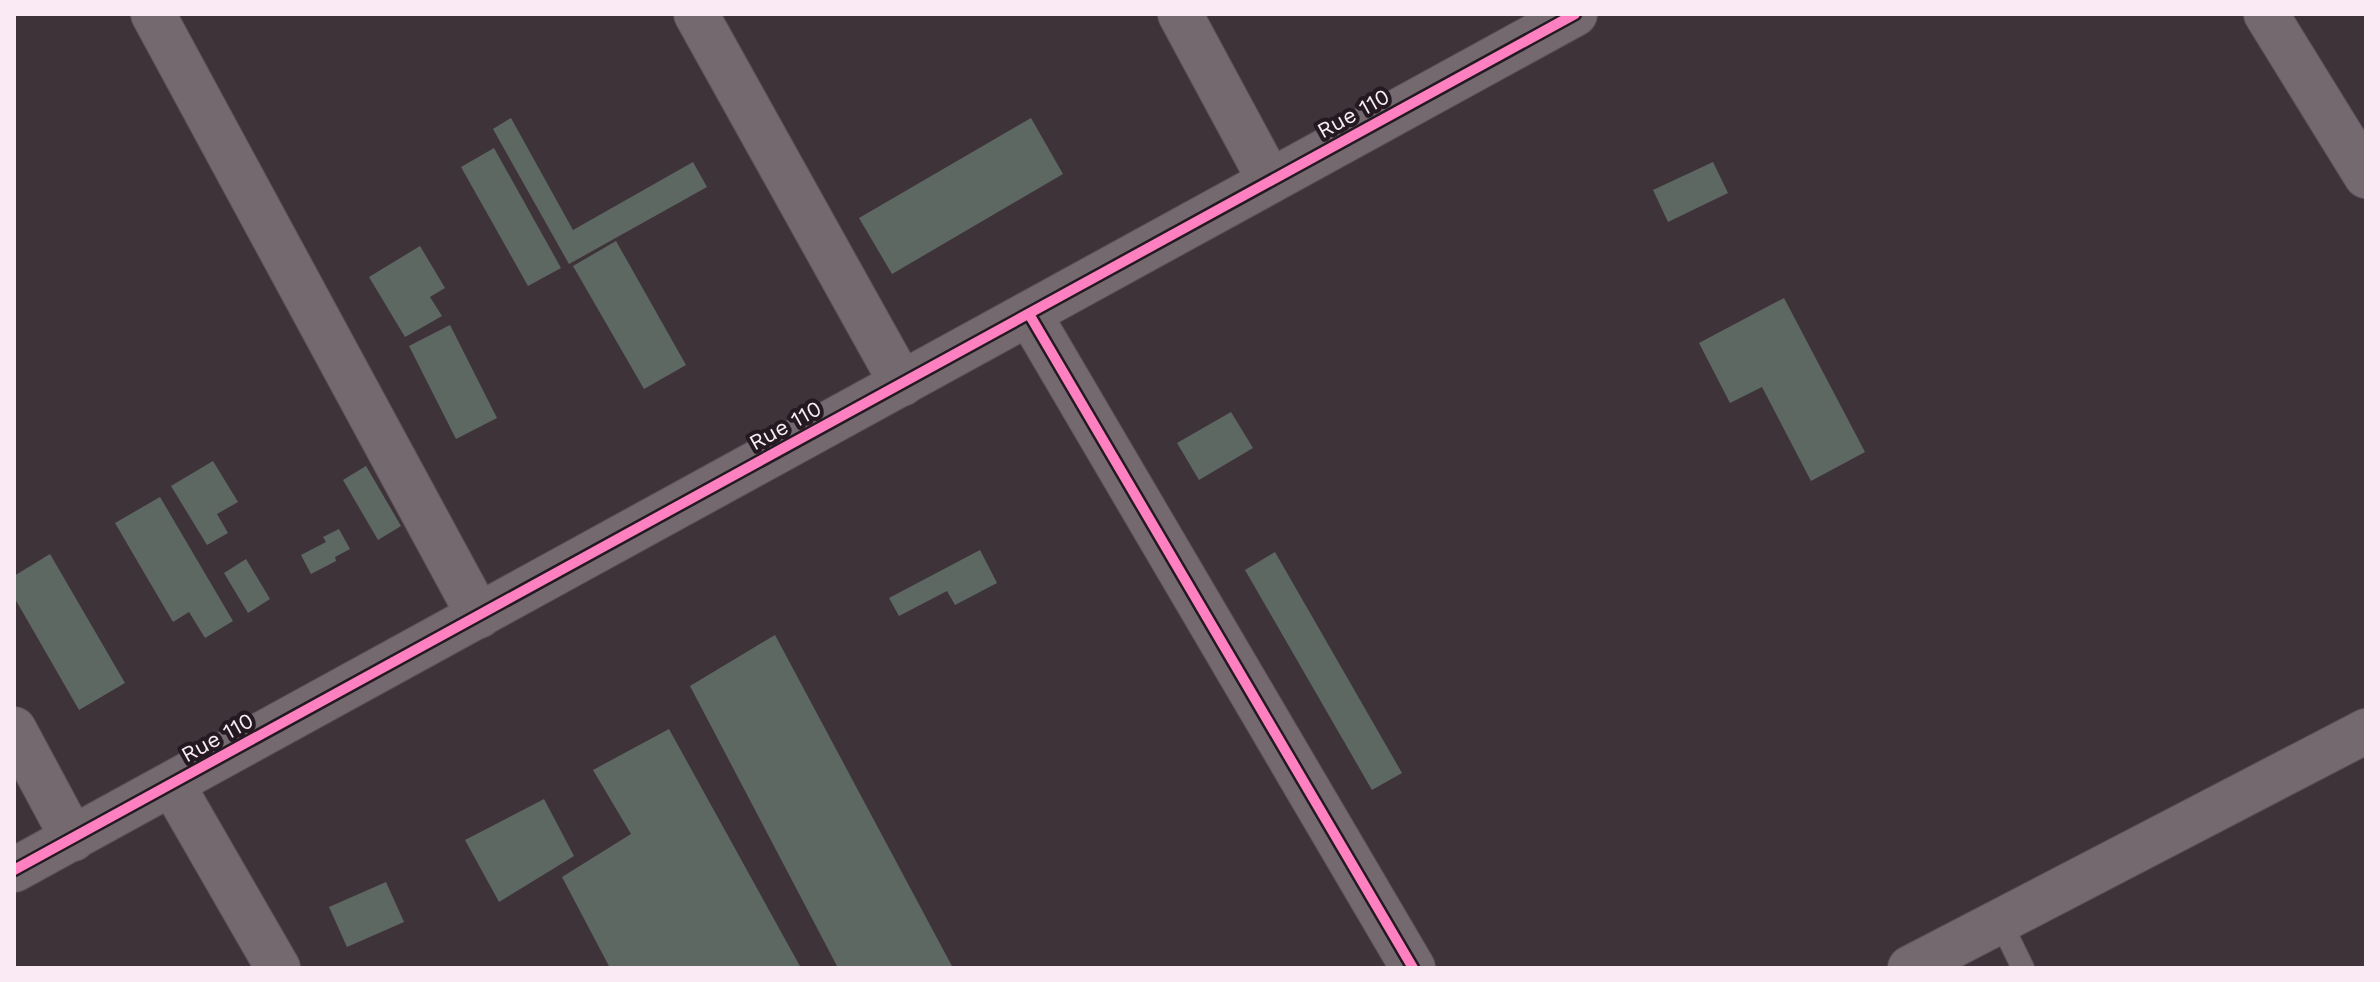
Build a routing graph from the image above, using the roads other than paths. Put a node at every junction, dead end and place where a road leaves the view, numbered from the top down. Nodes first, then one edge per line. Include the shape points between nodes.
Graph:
1 (153, 14) edge
2 (696, 14) edge
3 (1180, 14) edge
4 (1575, 14) edge
5 (2266, 14) edge
6 (2366, 176) edge
7 (1270, 181) junction
8 (1029, 314) junction
9 (902, 384) junction
10 (479, 616) junction
11 (14, 729) edge
12 (2366, 731) edge
13 (172, 784) junction
14 (73, 839) junction
15 (14, 870) edge
16 (2000, 921) junction
17 (278, 968) edge
18 (1413, 968) edge
19 (1910, 968) edge
20 (2023, 968) edge

1 - 10 street
2 - 9 street
3 - 7 street
4 - 7 street, Rue 110
5 - 6 street
7 - 8 street, Rue 110
8 - 9 street, Rue 110
8 - 18 street
9 - 10 street, Rue 110
10 - 13 street, Rue 110
11 - 14 street
12 - 16 street
13 - 14 street, Rue 110
13 - 17 street
14 - 15 street, Rue 110
16 - 19 street
16 - 20 lane

